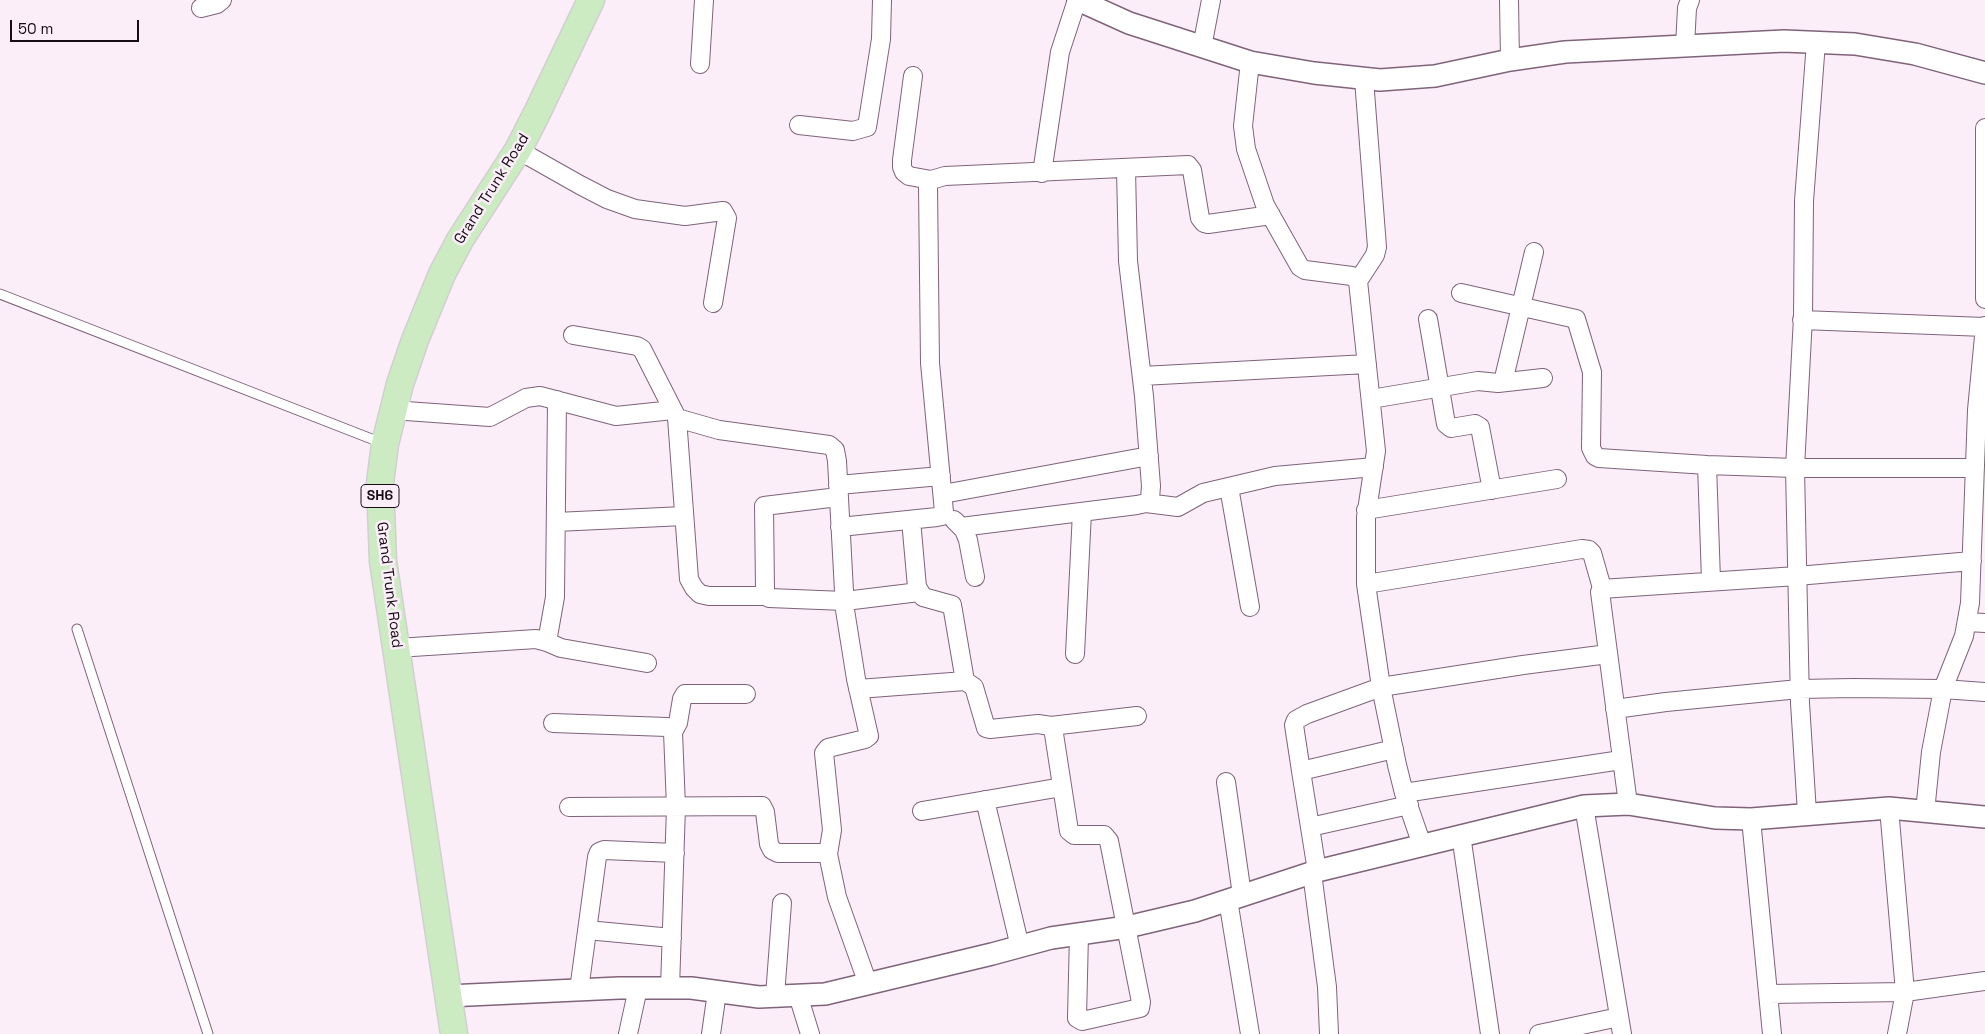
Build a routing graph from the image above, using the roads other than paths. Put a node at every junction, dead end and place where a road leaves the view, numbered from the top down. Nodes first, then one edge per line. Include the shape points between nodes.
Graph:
1 (222, 0) edge
2 (590, 0) edge
3 (704, 0) edge
4 (882, 0) edge
5 (1077, 0) edge
6 (1211, 0) edge
7 (1509, 0) edge
8 (1690, 0) edge
9 (201, 8) dead end
10 (1816, 42) junction
11 (1685, 46) junction
12 (1202, 47) junction
13 (1510, 60) junction
14 (1250, 62) junction
15 (700, 64) dead end
16 (1985, 73) edge
17 (913, 76) dead end
18 (1364, 79) junction
19 (799, 125) dead end
20 (1985, 128) edge
21 (518, 150) junction
22 (1126, 168) junction
23 (1042, 173) junction
24 (931, 180) junction
25 (1984, 200) edge
26 (1271, 215) junction
27 (1534, 252) dead end
28 (1358, 281) junction
29 (1461, 293) dead end
30 (0, 294) edge
31 (1985, 299) edge
32 (713, 303) dead end
33 (1522, 306) junction
34 (1428, 319) dead end
35 (1802, 320) junction
36 (1985, 327) edge
37 (573, 335) dead end
38 (1367, 364) junction
39 (1142, 376) junction
40 (1543, 378) dead end
41 (1503, 382) junction
42 (1440, 386) junction
43 (1982, 394) edge
44 (1371, 399) junction
45 (557, 400) junction
46 (392, 410) junction
47 (675, 414) junction
48 (385, 444) junction
49 (1149, 456) junction
50 (1707, 466) junction
51 (1374, 467) junction
52 (1795, 468) junction
53 (1975, 468) junction
54 (941, 476) junction
55 (1557, 479) dead end
56 (1229, 487) junction
57 (1492, 490) junction
58 (838, 491) junction
59 (943, 494) junction
60 (1146, 503) junction
61 (1366, 510) junction
62 (1979, 511) edge
63 (944, 512) junction
64 (1082, 512) junction
65 (684, 516) junction
66 (911, 520) junction
67 (556, 522) junction
68 (840, 527) junction
69 (961, 527) junction
70 (1972, 561) junction
71 (1797, 576) junction
72 (976, 577) dead end
73 (1711, 580) junction
74 (1366, 584) junction
75 (1602, 588) junction
76 (919, 592) junction
77 (766, 596) junction
78 (844, 601) junction
79 (1250, 607) dead end
80 (1967, 622) junction
81 (1985, 623) edge
82 (77, 629) dead end
83 (547, 642) junction
84 (397, 648) junction
85 (1075, 654) dead end
86 (1608, 654) junction
87 (647, 663) dead end
88 (965, 681) junction
89 (1381, 687) junction
90 (858, 689) junction
91 (1799, 689) junction
92 (1942, 690) junction
93 (1985, 692) edge
94 (746, 694) dead end
95 (1616, 710) junction
96 (1137, 716) dead end
97 (553, 723) dead end
98 (1051, 726) junction
99 (673, 732) junction
100 (1394, 750) junction
101 (1621, 760) junction
102 (1301, 771) junction
103 (1226, 782) dead end
104 (1062, 787) junction
105 (1407, 799) junction
106 (985, 800) junction
107 (1628, 804) junction
108 (676, 806) junction
109 (1584, 806) junction
110 (569, 807) dead end
111 (1890, 808) junction
112 (922, 810) dead end
113 (1925, 812) junction
114 (1807, 813) junction
115 (1985, 817) edge
116 (1751, 819) junction
117 (1310, 827) junction
118 (1461, 835) junction
119 (1422, 845) junction
120 (675, 854) junction
121 (828, 854) junction
122 (1315, 872) junction
123 (1235, 898) junction
124 (782, 903) dead end
125 (1127, 927) junction
126 (587, 930) junction
127 (1078, 934) junction
128 (672, 938) junction
129 (1020, 946) junction
130 (1985, 981) edge
131 (868, 984) junction
132 (638, 988) junction
133 (670, 988) junction
134 (579, 990) junction
135 (717, 992) junction
136 (1905, 992) junction
137 (1768, 994) junction
138 (798, 995) junction
139 (448, 996) junction
140 (776, 996) junction
141 (1620, 1026) edge
142 (208, 1034) edge
143 (454, 1034) edge
144 (628, 1034) edge
145 (711, 1034) edge
146 (810, 1034) edge
147 (1250, 1034) edge
148 (1330, 1034) edge
149 (1490, 1034) edge
150 (1539, 1034) edge
151 (1772, 1034) edge
152 (1897, 1034) edge

1 - 9 street
2 - 21 main road, Grand Trunk Road / SH6
3 - 15 street
4 - 19 street via 881,39 867,127 853,131
5 - 12 street via 1129,23
5 - 23 street via 1060,52
6 - 12 street
7 - 13 street
8 - 11 street
10 - 11 street
10 - 16 street via 1855,44 1915,54
10 - 35 street via 1804,201
11 - 13 street via 1565,52
12 - 14 street
13 - 18 street via 1417,78
14 - 18 street
14 - 26 street via 1244,138
17 - 24 street via 902,167 909,176
18 - 28 street via 1377,247
20 - 25 street
21 - 32 street via 580,185 635,208 685,216 723,212 727,218
21 - 46 main road, Grand Trunk Road / SH6 via 442,274 415,340
22 - 23 street
22 - 26 street via 1190,166 1200,218 1204,223
22 - 39 street via 1128,261
23 - 24 street via 945,176
24 - 54 street via 928,186 930,363
25 - 31 street
26 - 28 street via 1300,267 1352,276
27 - 33 street
28 - 38 street
29 - 33 street
30 - 48 lane
33 - 41 street
33 - 50 street via 1572,317 1578,322 1592,372 1592,448 1595,456 1608,460
34 - 42 street
35 - 36 street
35 - 52 street
36 - 43 street
37 - 47 street via 642,349
38 - 39 street
38 - 44 street
39 - 49 street
40 - 41 street
41 - 42 street via 1478,380
42 - 44 street
42 - 57 street via 1448,427 1475,424 1480,427
43 - 53 street
44 - 51 street via 1376,451
45 - 46 street via 540,396 526,398 490,417
45 - 47 street via 616,416
45 - 67 street
46 - 48 main road, Grand Trunk Road / SH6
47 - 58 street via 719,430 829,445 835,450 838,461
47 - 65 street
48 - 84 main road, Grand Trunk Road / SH6 via 380,483 383,561
49 - 59 street
49 - 60 street via 1151,493
50 - 52 street
50 - 73 street
51 - 56 street via 1289,474
51 - 61 street
52 - 53 street
52 - 71 street
53 - 62 street
54 - 58 street
54 - 59 street
55 - 57 street
56 - 60 street via 1203,492 1178,507
56 - 79 street
57 - 61 street
58 - 68 street
58 - 77 street via 764,506
59 - 63 street
60 - 64 street
61 - 74 street
62 - 70 street
63 - 66 street via 942,516
63 - 69 street
64 - 69 street
64 - 85 street
65 - 67 street
65 - 77 street via 689,579 700,594
66 - 68 street
66 - 76 street
67 - 83 street via 555,598
68 - 78 street
69 - 72 street via 968,540
70 - 71 street
70 - 80 street
71 - 73 street
71 - 91 street
73 - 75 street
74 - 75 street via 1582,548 1592,553
74 - 89 street
75 - 86 street
76 - 78 street
76 - 88 street via 923,597 952,605
77 - 78 street
78 - 90 street
80 - 81 street
80 - 92 street
82 - 142 lane
83 - 84 street via 536,639
83 - 87 street via 561,648
84 - 139 main road, Grand Trunk Road / SH6
86 - 89 street
86 - 95 street
88 - 90 street
88 - 98 street via 974,687 986,728
89 - 100 street
89 - 102 street via 1296,720
90 - 121 street via 869,737 828,748 824,752 832,830
91 - 92 street
91 - 95 street
91 - 114 street
92 - 93 street
92 - 113 street
94 - 99 street via 685,694
95 - 101 street
96 - 98 street
97 - 99 street via 667,727
98 - 104 street
99 - 108 street
100 - 102 street
100 - 105 street
101 - 105 street
101 - 107 street
102 - 117 street
103 - 123 street
104 - 106 street
104 - 125 street via 1071,834 1104,836 1109,841
105 - 117 street
105 - 119 street
106 - 112 street
106 - 129 street
107 - 109 street
107 - 116 street via 1715,818
108 - 110 street
108 - 120 street
108 - 121 street via 760,806 765,812 772,850 778,853
109 - 118 street
109 - 141 street
111 - 113 street
111 - 114 street
111 - 136 street
113 - 115 street
114 - 116 street
116 - 137 street
117 - 122 street
118 - 119 street
118 - 149 street
119 - 122 street
120 - 126 street via 599,852
120 - 128 street
121 - 131 street via 837,897
122 - 123 street
122 - 148 street
123 - 125 street
123 - 147 street
124 - 140 street
125 - 127 street
125 - 127 street via 1141,1007 1082,1022 1076,1016
126 - 128 street
126 - 134 street
127 - 129 street
128 - 133 street
129 - 131 street
130 - 136 street
131 - 138 street via 826,994
132 - 133 street
132 - 134 street
132 - 144 street
133 - 135 street
134 - 139 street
135 - 140 street
135 - 145 street
136 - 137 street
136 - 152 street
137 - 151 street
138 - 140 street
138 - 146 street
139 - 143 main road, Grand Trunk Road / SH6
141 - 150 street

